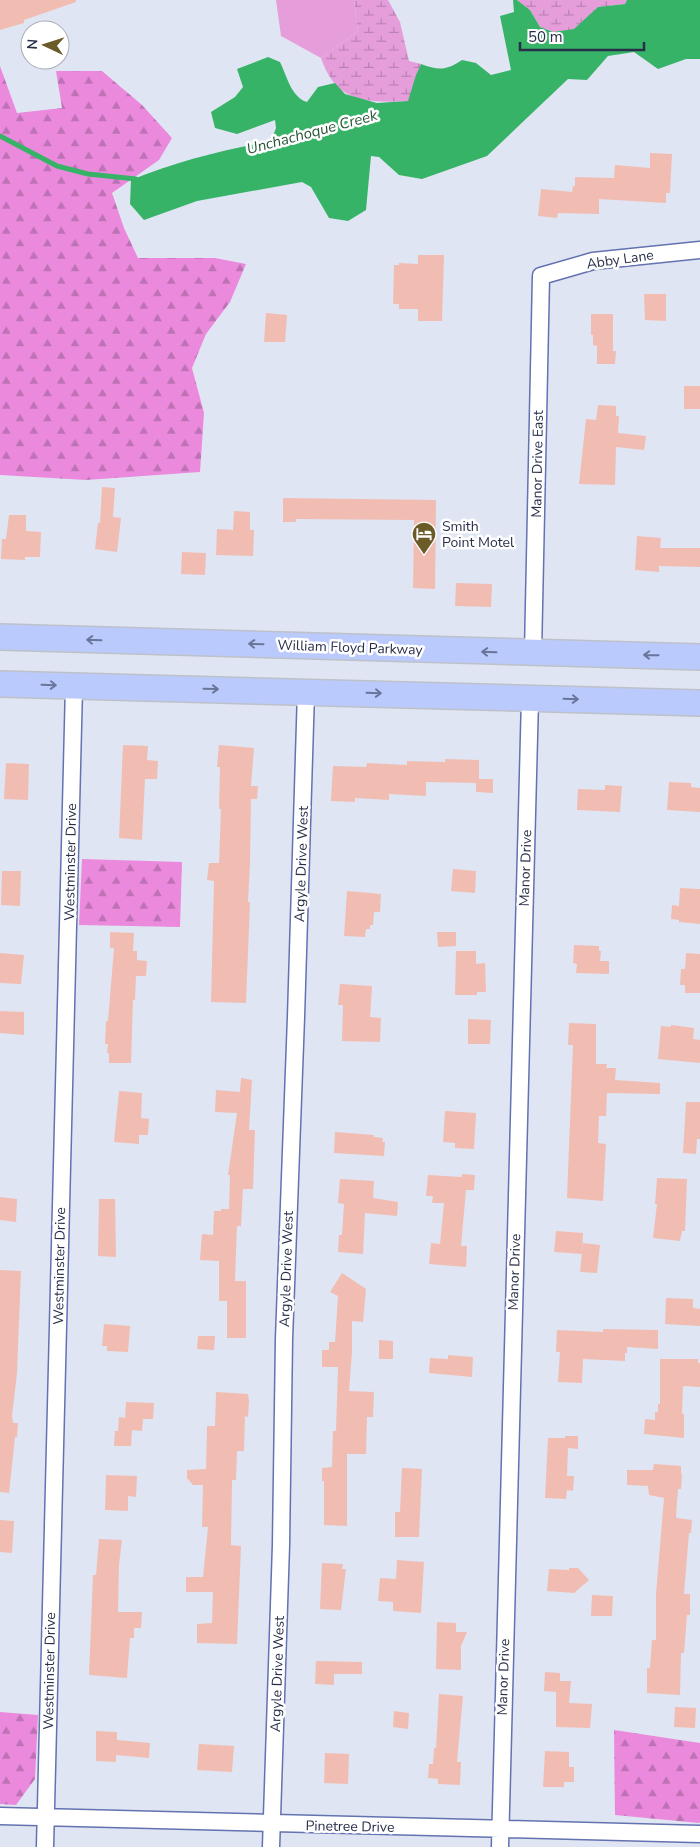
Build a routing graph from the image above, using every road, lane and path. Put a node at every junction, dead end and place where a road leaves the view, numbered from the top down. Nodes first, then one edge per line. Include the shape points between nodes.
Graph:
1 (700, 250) edge
2 (541, 276) joint
3 (0, 637) edge
4 (533, 653) junction
5 (700, 656) edge
6 (0, 684) edge
7 (74, 686) junction
8 (306, 691) junction
9 (530, 698) junction
10 (700, 703) edge
11 (0, 1816) edge
12 (45, 1818) junction
13 (272, 1824) junction
14 (500, 1829) junction
15 (700, 1834) edge
16 (44, 1847) edge
17 (271, 1847) edge
18 (500, 1847) edge

1 - 2 street, Abby Lane via 593,261
2 - 4 street, Manor Drive East
4 -> 3 highway, William Floyd Parkway
5 -> 4 highway, William Floyd Parkway
6 -> 7 highway
7 -> 8 highway
7 - 12 street, Westminster Drive
8 -> 9 highway
8 - 13 street, Argyle Drive West via 284,1339
9 -> 10 highway
9 - 14 street, Manor Drive
11 - 12 street, Pinetree Drive
12 - 13 street, Pinetree Drive
12 - 16 street, Westminster Drive
13 - 14 street, Pinetree Drive
13 - 17 street, Argyle Drive West
14 - 15 street, Pinetree Drive
14 - 18 street, Manor Drive

